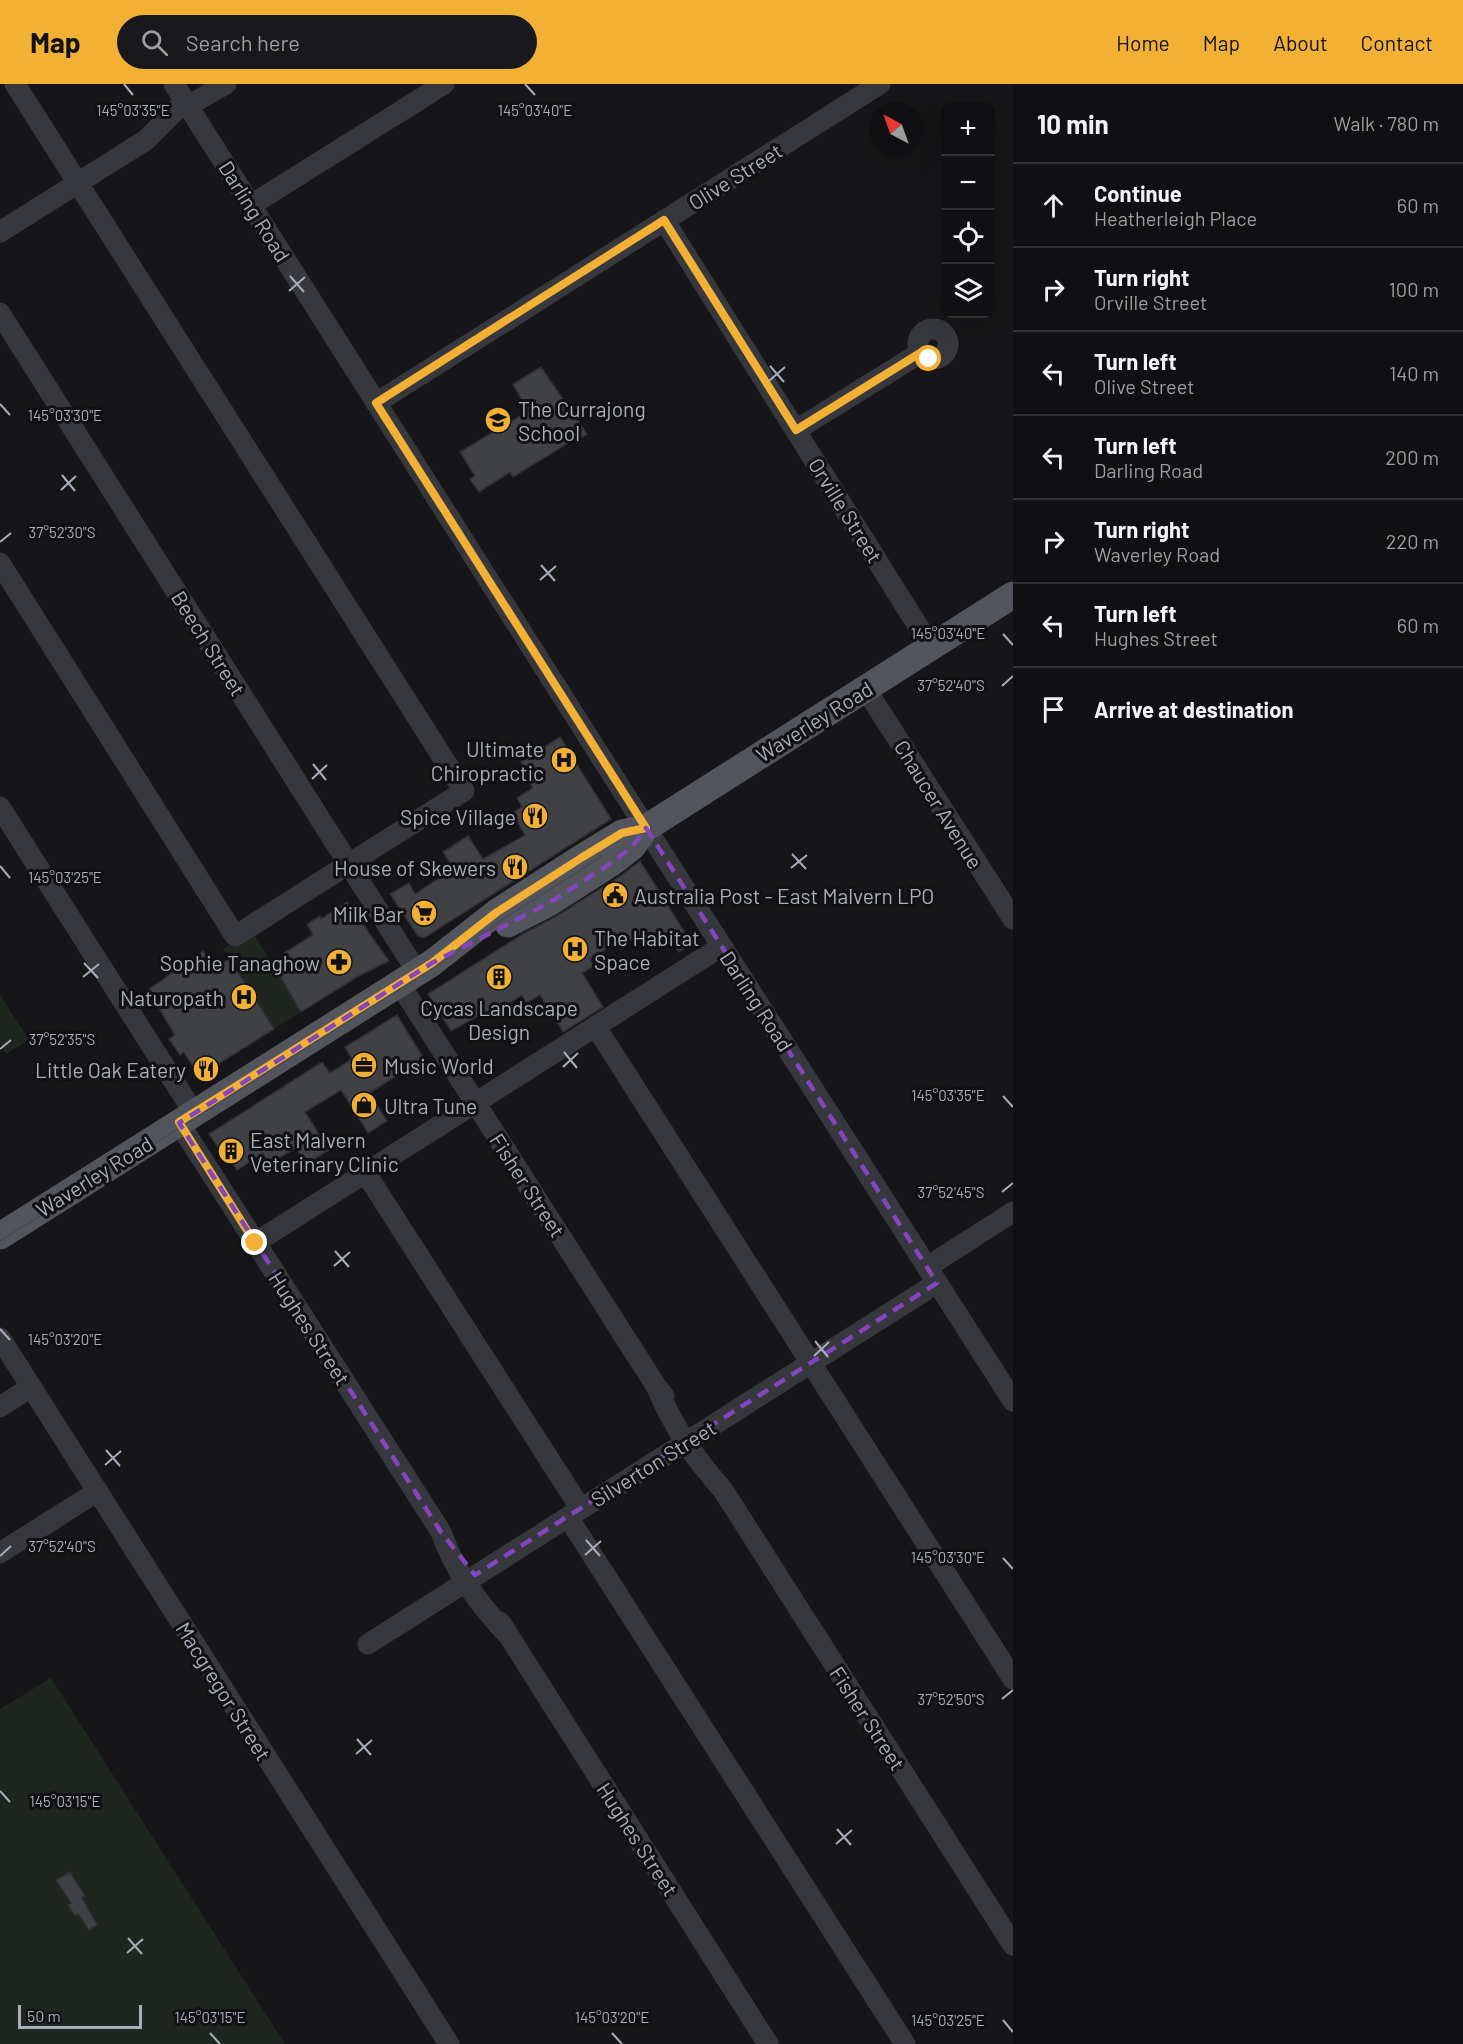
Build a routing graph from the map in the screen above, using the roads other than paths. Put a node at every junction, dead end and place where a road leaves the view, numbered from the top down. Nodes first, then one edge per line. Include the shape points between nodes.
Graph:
1 (15, 84) edge
2 (226, 84) edge
3 (444, 84) edge
4 (880, 84) edge
5 (186, 103) edge
6 (77, 183) junction
7 (251, 205) junction
8 (664, 220) junction
9 (0, 232) edge
10 (0, 313) edge
11 (920, 353) dead end
12 (376, 403) junction
13 (796, 430) junction
14 (0, 563) edge
15 (1013, 595) edge
16 (932, 647) junction
17 (866, 688) junction
18 (0, 807) edge
19 (646, 828) junction
20 (349, 864) junction
21 (1013, 920) edge
22 (722, 946) junction
23 (416, 973) junction
24 (596, 1027) junction
25 (476, 1103) junction
26 (186, 1118) junction
27 (365, 1172) junction
28 (1013, 1212) edge
29 (0, 1236) edge
30 (255, 1243) junction
31 (932, 1275) junction
32 (0, 1338) edge
33 (810, 1364) junction
34 (1006, 1373) edge
35 (31, 1387) junction
36 (1013, 1401) edge
37 (0, 1407) edge
38 (690, 1440) junction
39 (98, 1491) junction
40 (574, 1513) junction
41 (0, 1553) edge
42 (470, 1578) junction
43 (368, 1644) dead end
44 (1013, 1679) edge
45 (1013, 1945) edge
46 (449, 2044) edge
47 (768, 2044) edge
48 (905, 2044) edge

1 - 6 street
2 - 5 street
3 - 7 street
4 - 8 street, Olive Street
5 - 6 street via 146,140
5 - 7 street, Darling Road
6 - 9 street
6 - 20 street via 464,791
7 - 12 street, Darling Road
8 - 12 street, Olive Street
8 - 13 street, Orville Street
10 - 20 street, Beech Street
11 - 13 street
12 - 19 street, Darling Road
13 - 16 street, Orville Street
14 - 20 street via 235,936
15 - 16 main road, Waverley Road
16 - 17 main road, Waverley Road
17 - 19 main road, Waverley Road
17 - 21 street, Chaucer Avenue
18 - 26 street, Hughes Street
19 - 22 street, Darling Road
19 - 23 main road, Waverley Road via 622,833 581,858 497,912
20 - 23 street, Beech Street
22 - 24 street
22 - 31 street, Darling Road
23 - 25 street, Fisher Street
23 - 26 main road, Waverley Road
24 - 25 street
24 - 33 street
25 - 27 street
25 - 38 street, Fisher Street
26 - 29 main road, Waverley Road
26 - 30 street, Hughes Street
27 - 30 street
27 - 40 street
28 - 31 street, Silverton Street
30 - 42 street, Hughes Street via 441,1532 454,1544
31 - 33 street, Silverton Street
31 - 34 street, Darling Road
32 - 35 street, Macgregor Street
33 - 38 street, Silverton Street
33 - 44 street
34 - 36 street, Darling Road
35 - 37 street
35 - 39 street, Macgregor Street
38 - 40 street, Silverton Street
38 - 45 street, Fisher Street via 710,1461 723,1490
39 - 41 street
39 - 46 street, Macgregor Street
40 - 42 street, Silverton Street
40 - 48 street
42 - 43 street, Silverton Street
42 - 47 street, Hughes Street

